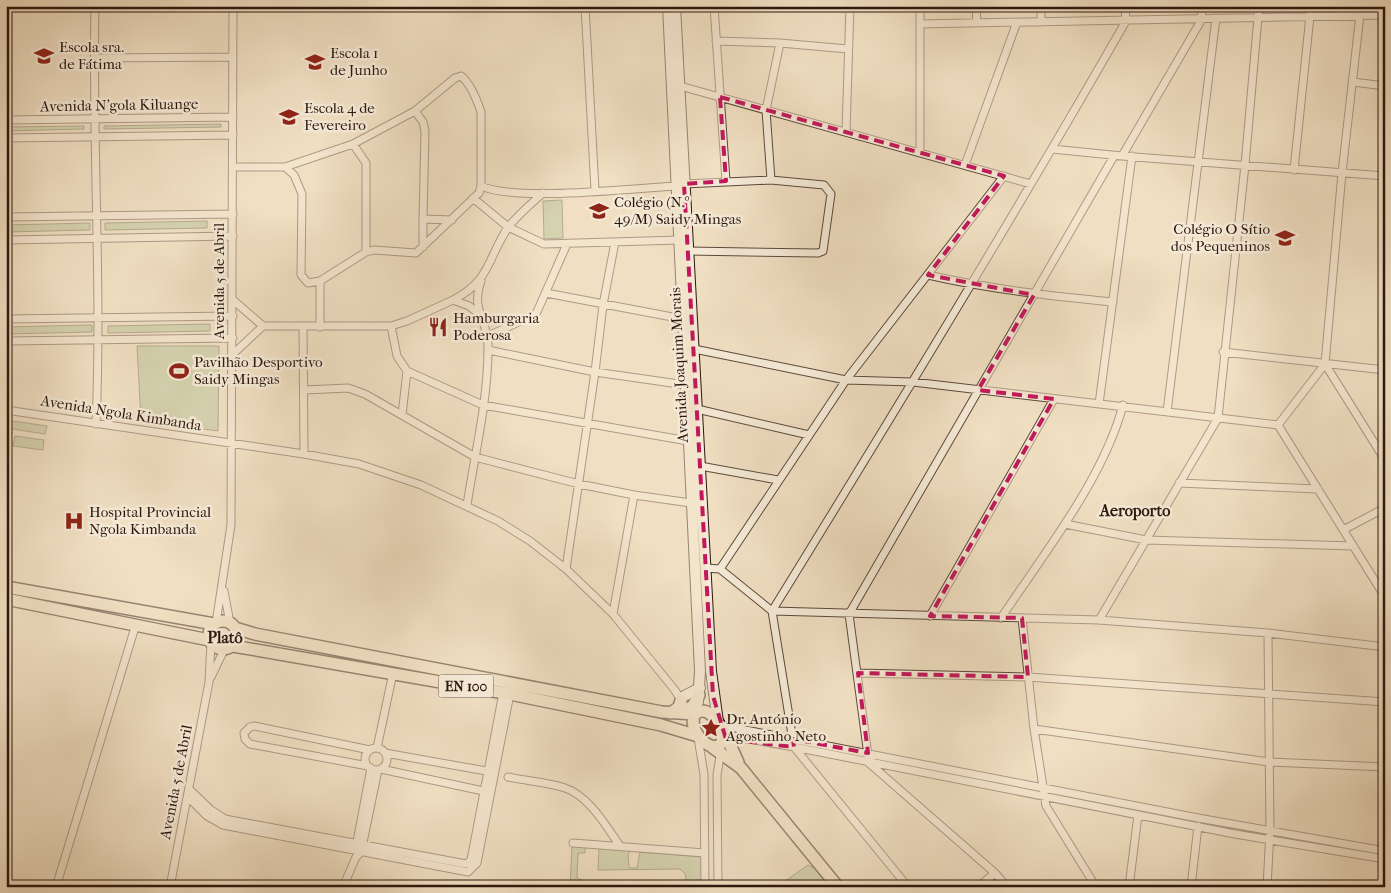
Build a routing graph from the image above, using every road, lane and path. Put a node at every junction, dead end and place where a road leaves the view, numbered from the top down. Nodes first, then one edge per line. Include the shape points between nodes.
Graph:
1 (95, 6) edge
2 (233, 6) edge
3 (585, 6) edge
4 (668, 6) edge
5 (676, 6) edge
6 (714, 6) edge
7 (850, 6) edge
8 (920, 6) edge
9 (976, 6) edge
10 (1041, 6) edge
11 (1125, 6) edge
12 (1201, 6) edge
13 (1259, 6) edge
14 (1311, 6) edge
15 (1361, 6) edge
16 (1385, 15) edge
17 (1361, 16) junction
18 (1311, 17) junction
19 (1216, 18) junction
20 (1260, 18) junction
21 (1202, 19) junction
22 (1126, 21) junction
23 (1017, 22) junction
24 (1041, 22) junction
25 (977, 23) junction
26 (920, 24) junction
27 (716, 40) junction
28 (780, 43) junction
29 (848, 50) junction
30 (233, 57) junction
31 (94, 58) junction
32 (1353, 82) junction
33 (680, 86) junction
34 (1385, 86) edge
35 (720, 97) junction
36 (766, 110) junction
37 (415, 111) junction
38 (233, 116) junction
39 (95, 119) junction
40 (6, 120) edge
41 (846, 132) junction
42 (233, 135) junction
43 (95, 137) junction
44 (6, 138) edge
45 (353, 144) junction
46 (1052, 149) junction
47 (920, 153) junction
48 (1114, 156) junction
49 (1122, 156) junction
50 (1132, 156) junction
51 (1198, 161) junction
52 (1245, 165) junction
53 (965, 166) junction
54 (233, 167) junction
55 (285, 167) junction
56 (1294, 170) junction
57 (1342, 173) junction
58 (1004, 176) junction
59 (1385, 176) edge
60 (771, 180) junction
61 (726, 182) junction
62 (1031, 184) junction
63 (680, 185) junction
64 (482, 186) junction
65 (595, 190) junction
66 (543, 193) junction
67 (473, 198) junction
68 (233, 214) junction
69 (97, 216) junction
70 (6, 217) edge
71 (423, 219) junction
72 (452, 220) junction
73 (508, 228) junction
74 (233, 236) junction
75 (97, 238) junction
76 (6, 240) edge
77 (679, 240) junction
78 (615, 242) junction
79 (567, 244) junction
80 (423, 247) junction
81 (688, 251) junction
82 (366, 252) junction
83 (928, 275) junction
84 (320, 281) junction
85 (481, 281) junction
86 (971, 285) junction
87 (546, 293) junction
88 (1034, 294) junction
89 (233, 300) junction
90 (453, 300) junction
91 (1113, 302) junction
92 (603, 305) junction
93 (478, 312) junction
94 (233, 316) junction
95 (99, 317) junction
96 (6, 319) edge
97 (683, 319) junction
98 (263, 326) junction
99 (391, 326) junction
100 (303, 327) junction
101 (320, 327) junction
102 (488, 336) junction
103 (233, 338) junction
104 (99, 340) junction
105 (6, 341) edge
106 (694, 349) junction
107 (488, 350) junction
108 (1223, 352) junction
109 (232, 355) junction
110 (1325, 364) junction
111 (1385, 370) edge
112 (407, 371) junction
113 (595, 372) junction
114 (846, 380) junction
115 (913, 382) junction
116 (686, 386) junction
117 (304, 390) junction
118 (978, 390) junction
119 (1054, 398) junction
120 (1099, 404) junction
121 (483, 405) junction
122 (1123, 405) junction
123 (697, 409) junction
124 (6, 410) edge
125 (1167, 412) junction
126 (402, 415) junction
127 (1218, 418) junction
128 (588, 423) junction
129 (96, 424) junction
130 (1278, 425) junction
131 (809, 435) junction
132 (688, 441) junction
133 (232, 444) junction
134 (304, 454) junction
135 (475, 457) junction
136 (1385, 460) edge
137 (700, 466) junction
138 (778, 480) junction
139 (1179, 483) junction
140 (579, 484) junction
141 (1318, 489) junction
142 (634, 495) junction
143 (691, 503) junction
144 (467, 505) junction
145 (1385, 508) edge
146 (1065, 524) junction
147 (1343, 530) junction
148 (1146, 540) junction
149 (1353, 546) junction
150 (705, 568) junction
151 (720, 568) junction
152 (566, 569) junction
153 (223, 586) junction
154 (6, 587) edge
155 (1385, 597) edge
156 (6, 599) edge
157 (110, 606) junction
158 (772, 611) junction
159 (613, 614) junction
160 (849, 614) junction
161 (930, 616) junction
162 (1001, 618) junction
163 (1022, 618) junction
164 (107, 620) junction
165 (1099, 620) junction
166 (215, 623) junction
167 (136, 624) junction
168 (232, 625) junction
169 (1268, 633) junction
170 (210, 642) junction
171 (1385, 647) edge
172 (228, 648) junction
173 (394, 673) junction
174 (858, 673) junction
175 (1028, 677) junction
176 (209, 682) junction
177 (699, 691) junction
178 (506, 694) junction
179 (1268, 694) junction
180 (683, 698) junction
181 (1385, 702) edge
182 (688, 714) junction
183 (1034, 729) junction
184 (698, 736) junction
185 (721, 737) junction
186 (793, 739) junction
187 (794, 747) junction
188 (374, 749) junction
189 (385, 753) junction
190 (868, 753) junction
191 (1269, 762) junction
192 (869, 763) junction
193 (1385, 767) edge
194 (374, 768) junction
195 (491, 772) junction
196 (508, 777) dead end
197 (1042, 787) junction
198 (189, 789) junction
199 (487, 792) junction
200 (188, 797) junction
201 (1044, 797) junction
202 (1138, 815) junction
203 (1198, 826) junction
204 (1270, 831) junction
205 (1269, 839) junction
206 (573, 843) dead end
207 (620, 846) junction
208 (358, 850) junction
209 (1385, 851) edge
210 (705, 852) junction
211 (1385, 859) edge
212 (995, 873) junction
213 (56, 887) edge
214 (170, 887) edge
215 (343, 887) edge
216 (705, 887) edge
217 (718, 887) edge
218 (838, 887) edge
219 (908, 887) edge
220 (978, 887) edge
221 (1006, 887) edge
222 (1096, 887) edge
223 (1129, 887) edge
224 (1191, 887) edge
225 (1267, 887) edge

1 - 31 street
2 - 30 street, Avenida 5 de Abril
3 - 65 street
4 - 63 street, Avenida Joaquim Morais
5 - 33 street, Avenida Joaquim Morais
6 - 27 street
7 - 29 street
8 - 26 street
9 - 25 street
10 - 24 street
11 - 22 street
12 - 21 street
13 - 20 street
14 - 18 street
15 - 17 street
16 - 17 street
17 - 18 street
17 - 32 street
18 - 20 street
18 - 56 street
19 - 20 street
19 - 21 street
19 - 51 street
20 - 52 street
21 - 22 street
21 - 49 street
22 - 24 street
22 - 46 street
23 - 24 street
23 - 25 street
23 - 53 street
25 - 26 street
26 - 47 street
27 - 28 street
27 - 35 street
28 - 29 street
28 - 36 street
29 - 41 street
30 - 31 street
30 - 38 street, Avenida 5 de Abril
31 - 39 street
32 - 34 street
32 - 57 street
33 - 35 street
33 - 63 street, Avenida Joaquim Morais
35 - 36 street
35 - 61 street
36 - 41 street
36 - 60 street
37 - 45 street
37 - 64 street via 455,78 461,76 466,80 481,112
37 - 71 street via 425,131
38 - 39 street, Avenida N'gola Kiluange
38 - 42 street, Avenida 5 de Abril
39 - 40 street, Avenida N'gola Kiluange
39 - 43 street
41 - 47 street
42 - 43 street, Avenida N'gola Kiluange
42 - 54 street, Avenida 5 de Abril
43 - 44 street, Avenida N'gola Kiluange
43 - 69 street
45 - 55 street
45 - 82 street via 366,163
46 - 48 street
46 - 62 street
47 - 53 street
48 - 49 street
48 - 88 street
49 - 50 street
50 - 51 street
50 - 91 street
51 - 52 street
51 - 125 street
52 - 56 street
52 - 108 street
53 - 58 street
54 - 55 street
54 - 68 street, Avenida 5 de Abril
55 - 84 street via 294,175 302,194 301,275 308,283
56 - 57 street
57 - 59 street
57 - 110 street
58 - 62 street
58 - 83 street
60 - 61 street
60 - 81 street via 824,185 829,189 823,251
61 - 63 street
62 - 86 street
63 - 65 street
63 - 77 street, Avenida Joaquim Morais
63 - 81 street, Avenida Joaquim Morais
64 - 66 street via 491,190
64 - 67 street
65 - 66 street
66 - 73 street
67 - 72 street
67 - 73 street
68 - 69 street
68 - 74 street, Avenida 5 de Abril
69 - 70 street
69 - 75 street
71 - 72 street
71 - 80 street
72 - 80 street
73 - 79 street via 544,244
73 - 85 street
74 - 75 street
74 - 89 street, Avenida 5 de Abril
75 - 76 street
75 - 95 street
77 - 78 street
77 - 97 street, Avenida Joaquim Morais
78 - 79 street
78 - 92 street
79 - 87 street
80 - 82 street via 409,254
81 - 106 street, Avenida Joaquim Morais
82 - 84 street
83 - 86 street
83 - 114 street
84 - 101 street
85 - 90 street
85 - 93 street via 477,292
86 - 88 street
86 - 115 street
87 - 92 street
87 - 102 street via 536,314
88 - 91 street
88 - 118 street
89 - 94 street, Avenida 5 de Abril
89 - 98 street
90 - 93 street
90 - 99 street
91 - 120 street
92 - 97 street
92 - 113 street
93 - 102 street
94 - 95 street
94 - 103 street, Avenida 5 de Abril
95 - 96 street
95 - 104 street
97 - 116 street, Avenida Joaquim Morais
98 - 100 street
98 - 109 street
99 - 101 street
99 - 112 street via 397,356
100 - 101 street
100 - 117 street
102 - 107 street
103 - 104 street
103 - 109 street, Avenida 5 de Abril
104 - 105 street
104 - 129 street
106 - 114 street
106 - 123 street, Avenida Joaquim Morais
107 - 113 street
107 - 121 street
108 - 110 street
108 - 127 street
109 - 133 street, Avenida 5 de Abril
110 - 111 street
110 - 130 street
110 - 136 street
112 - 121 street
112 - 126 street
113 - 116 street
113 - 128 street
114 - 115 street
114 - 131 street
115 - 118 street
115 - 158 street
116 - 132 street, Avenida Joaquim Morais
117 - 126 street via 348,388
117 - 134 street
118 - 119 street
118 - 160 street
119 - 120 street
119 - 161 street
120 - 122 street
121 - 128 street
121 - 135 street
122 - 125 street
122 - 146 street via 1116,433
123 - 131 street
123 - 137 street, Avenida Joaquim Morais
124 - 129 street, Avenida Ngola Kimbanda
125 - 127 street
126 - 135 street
127 - 130 street
127 - 139 street
128 - 132 street
128 - 140 street
129 - 133 street, Avenida Ngola Kimbanda
130 - 141 street
131 - 138 street
132 - 143 street, Avenida Joaquim Morais
133 - 134 street, Avenida Ngola Kimbanda
133 - 153 street, Avenida 5 de Abril via 232,525
134 - 144 street, Avenida Ngola Kimbanda via 359,464
135 - 140 street
135 - 144 street
137 - 138 street
137 - 150 street, Avenida Joaquim Morais
138 - 151 street
139 - 141 street
139 - 148 street
140 - 142 street
140 - 152 street
141 - 147 street
142 - 143 street
142 - 159 street
143 - 177 street, Avenida Joaquim Morais
144 - 152 street, Avenida Ngola Kimbanda via 530,541
145 - 147 street
146 - 148 street
146 - 162 street
147 - 149 street
148 - 149 street
148 - 165 street
149 - 155 street
150 - 151 street
150 - 185 street, Avenida Joaquim Morais via 712,680
151 - 158 street
152 - 159 street, Avenida Ngola Kimbanda
153 - 166 street, Avenida 5 de Abril
153 - 168 street, Avenida 5 de Abril
154 - 157 main road, EN 100
156 - 164 main road, EN 100
157 - 164 main road
157 - 166 main road, EN 100
158 - 160 street
158 - 186 street
159 - 180 street, Avenida Ngola Kimbanda
160 - 161 street
160 - 174 street
161 - 162 street
162 - 163 street
163 - 165 street
163 - 175 street
164 - 167 main road, EN 100
165 - 169 street
166 - 168 main road, EN 100
166 - 170 main road via 209,633
167 - 170 main road, EN 100
167 - 213 street
168 - 172 main road via 237,639
168 - 182 main road, EN 100 via 264,636
169 - 171 street
169 - 179 street
170 - 172 main road, EN 100 via 214,647
170 - 176 street, Avenida 5 de Abril
172 - 173 main road, EN 100
172 - 176 street, Avenida 5 de Abril
173 - 178 main road, EN 100
173 - 188 street
174 - 175 street
174 - 190 street
175 - 179 street
175 - 183 street
176 - 198 street, Avenida 5 de Abril
177 - 180 street
177 - 182 main road
178 - 184 main road, EN 100 via 661,725
178 - 195 street
179 - 181 street
179 - 191 street
180 - 182 street, Avenida Ngola Kimbanda
180 - 182 main road via 679,707
182 - 184 main road, EN 100
182 - 185 main road, EN 100 via 707,712
183 - 191 street
183 - 197 street
184 - 185 main road, EN 100
184 - 210 street via 704,774
185 - 186 street
185 - 187 street
185 - 217 street via 717,775
185 - 218 main road, EN 100 via 741,768
186 - 187 street
186 - 190 street
187 - 192 street
187 - 219 street
188 - 189 street
188 - 194 street via 366,756
188 - 194 street via 254,726 244,733 250,744
189 - 194 street via 387,760
189 - 195 street
190 - 192 street
190 - 197 street
191 - 193 street
191 - 204 street
192 - 201 street
192 - 212 street
194 - 199 street
194 - 208 street
195 - 199 street
196 - 207 street via 564,788 574,793 605,824
197 - 201 street
197 - 204 street
198 - 200 street, Avenida 5 de Abril
198 - 208 street via 225,819
199 - 208 street via 468,872
200 - 208 street via 207,816 223,826
200 - 214 street, Avenida 5 de Abril
201 - 202 street
201 - 222 street via 1046,806
202 - 203 street
202 - 223 street
203 - 205 street
203 - 224 street
204 - 205 street
204 - 209 street
205 - 211 street
205 - 225 street
206 - 207 street
207 - 210 street
208 - 215 street
210 - 216 street
212 - 220 street
212 - 221 street

